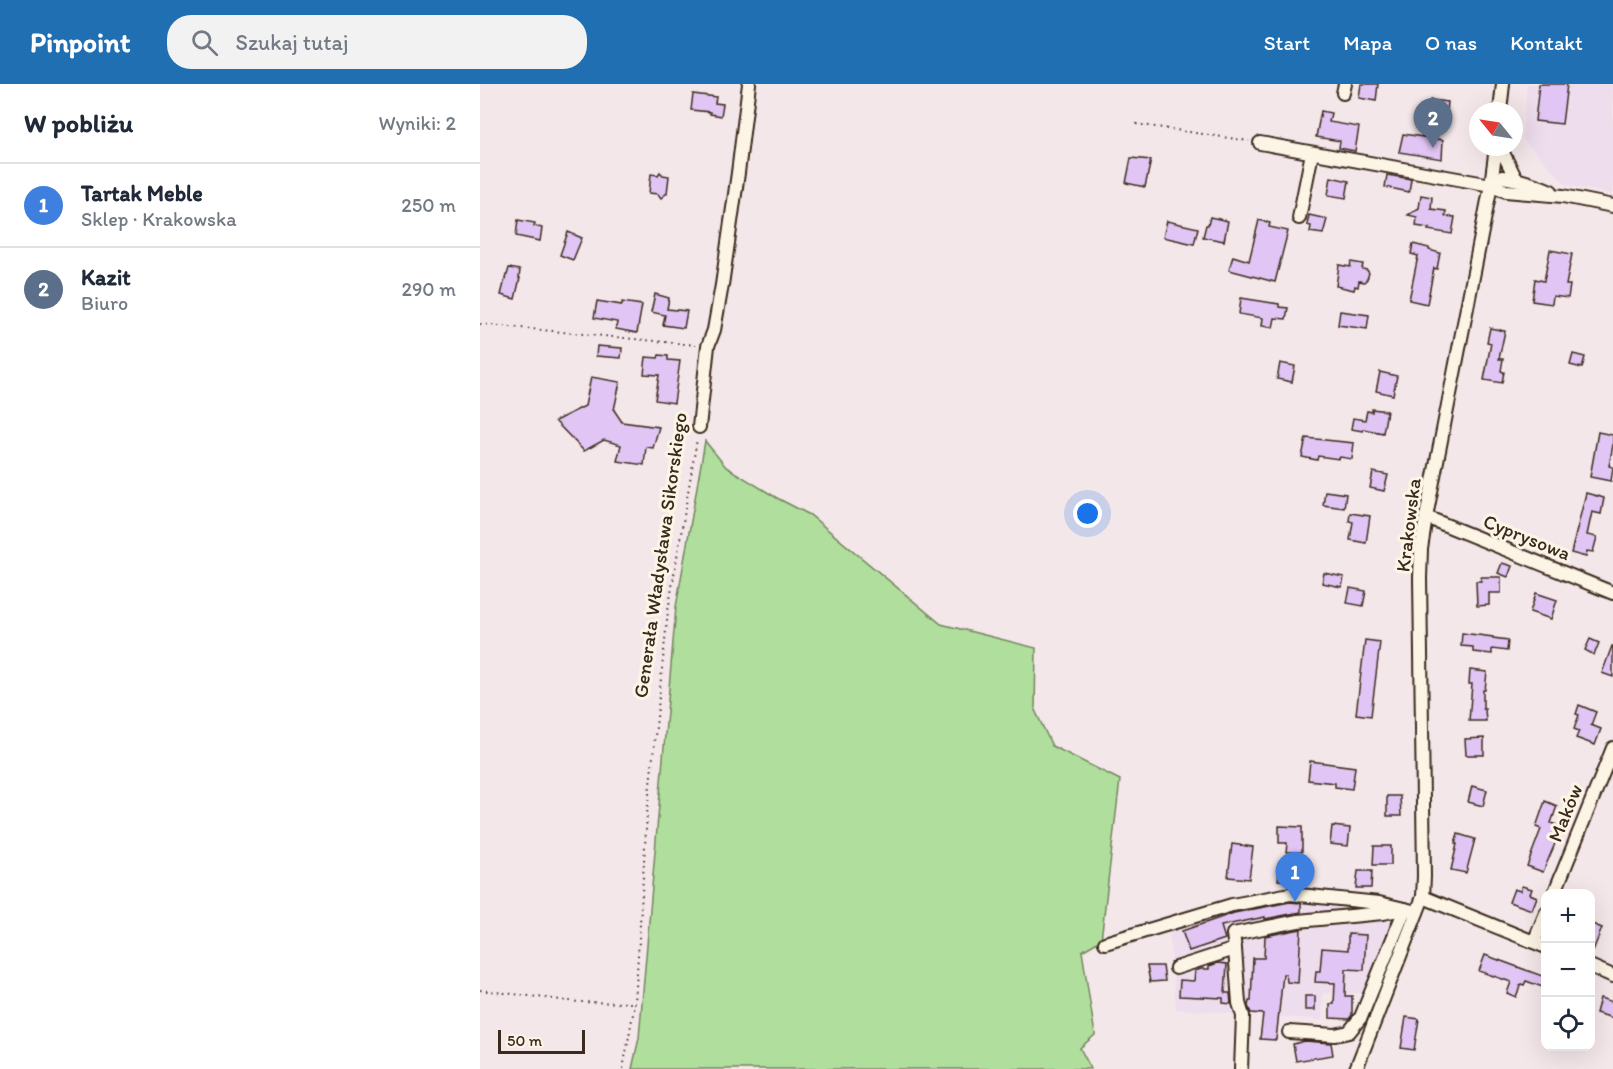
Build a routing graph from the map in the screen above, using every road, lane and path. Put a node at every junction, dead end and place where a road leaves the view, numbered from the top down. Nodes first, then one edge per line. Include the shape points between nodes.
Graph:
1 (749, 84) edge
2 (1503, 84) edge
3 (1501, 102) edge
4 (1136, 124) dead end
5 (1260, 142) joint
6 (1312, 153) junction
7 (1496, 156) edge
8 (1503, 156) edge
9 (1516, 179) junction
10 (1491, 185) junction
11 (1506, 191) junction
12 (1563, 196) junction
13 (1488, 199) junction
14 (1613, 206) edge
15 (1299, 218) dead end
16 (480, 324) edge
17 (708, 346) junction
18 (699, 427) joint
19 (1426, 517) junction
20 (1613, 591) edge
21 (1613, 748) edge
22 (1556, 889) edge
23 (1423, 897) junction
24 (1411, 910) junction
25 (1105, 943) dead end
26 (1540, 944) edge
27 (1235, 949) junction
28 (1176, 968) dead end
29 (1595, 968) edge
30 (1613, 976) edge
31 (480, 990) edge
32 (635, 1003) junction
33 (1289, 1032) dead end
34 (623, 1069) edge
35 (1241, 1069) edge
36 (1356, 1069) edge

1 - 17 street, Generała Władysława Sikorskiego via 722,285
2 - 3 street
4 - 5 path
5 - 6 street
6 - 10 street
6 - 15 street
7 - 10 street, Krakowska
8 - 9 street
9 - 10 street via 1502,177
9 - 12 street
10 - 11 street
10 - 13 street, Krakowska
11 - 12 street
11 - 13 street
12 - 14 street
13 - 19 street, Krakowska
16 - 17 path
17 - 18 street, Generała Władysława Sikorskiego
18 - 32 path, Generała Władysława Sikorskiego via 668,611 647,814
19 - 20 street, Cyprysowa
19 - 23 street, Krakowska via 1420,578
21 - 22 street, Maków
23 - 24 street, Krakowska
23 - 26 street
24 - 25 street via 1290,894 1232,904
24 - 27 street via 1298,921 1233,934
24 - 33 street via 1362,1017 1349,1032
24 - 36 street, Krakowska
27 - 28 street
27 - 35 street via 1243,1016
29 - 30 street
31 - 32 path via 578,1002
32 - 34 path, Generała Władysława Sikorskiego

